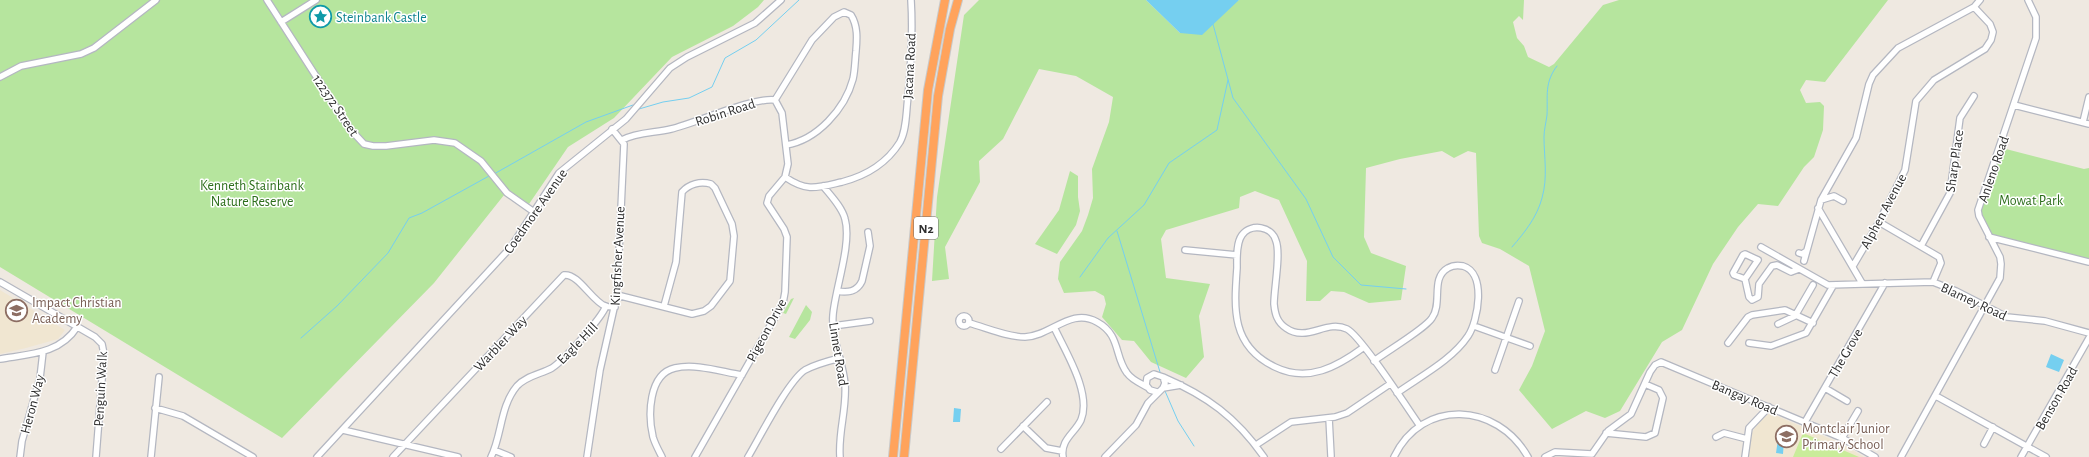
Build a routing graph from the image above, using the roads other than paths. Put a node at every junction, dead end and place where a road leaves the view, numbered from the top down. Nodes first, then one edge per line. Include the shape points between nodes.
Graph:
1 (156, 0) edge
2 (268, 0) edge
3 (316, 0) edge
4 (781, 0) edge
5 (911, 0) edge
6 (945, 0) edge
7 (958, 0) edge
8 (1980, 0) edge
9 (2028, 0) edge
10 (1974, 7) junction
11 (281, 22) junction
12 (0, 77) edge
13 (1974, 96) dead end
14 (2089, 96) edge
15 (775, 100) junction
16 (2014, 105) junction
17 (2086, 123) edge
18 (612, 129) junction
19 (622, 140) junction
20 (786, 146) junction
21 (785, 177) junction
22 (823, 186) junction
23 (1821, 200) junction
24 (1842, 201) dead end
25 (1818, 208) junction
26 (534, 212) junction
27 (1878, 222) junction
28 (868, 232) dead end
29 (1989, 237) junction
30 (1921, 246) junction
31 (1761, 247) dead end
32 (1185, 250) dead end
33 (1806, 252) junction
34 (1799, 254) dead end
35 (1237, 255) junction
36 (1804, 261) dead end
37 (2089, 262) edge
38 (1852, 266) junction
39 (1799, 268) junction
40 (1745, 279) junction
41 (0, 282) edge
42 (1933, 282) junction
43 (1862, 284) junction
44 (1885, 284) junction
45 (1813, 285) dead end
46 (1833, 286) junction
47 (837, 291) junction
48 (617, 295) junction
49 (1519, 301) dead end
50 (606, 306) junction
51 (664, 306) junction
52 (615, 307) junction
53 (1985, 307) junction
54 (1796, 315) junction
55 (870, 322) dead end
56 (969, 323) dead end
57 (1813, 323) junction
58 (1778, 324) dead end
59 (833, 326) junction
60 (1474, 326) junction
61 (77, 327) junction
62 (1054, 328) junction
63 (2089, 333) edge
64 (1506, 337) junction
65 (2089, 338) edge
66 (1749, 342) dead end
67 (1728, 343) dead end
68 (1530, 346) dead end
69 (1364, 347) junction
70 (43, 352) junction
71 (840, 358) junction
72 (0, 359) edge
73 (1374, 361) junction
74 (1495, 370) dead end
75 (742, 375) junction
76 (159, 376) dead end
77 (1163, 376) junction
78 (1146, 380) junction
79 (1136, 381) junction
80 (1390, 384) junction
81 (1645, 384) junction
82 (1181, 385) junction
83 (1147, 388) junction
84 (1163, 388) junction
85 (1825, 388) junction
86 (1157, 392) junction
87 (1397, 393) junction
88 (1936, 396) junction
89 (1847, 400) dead end
90 (1047, 402) dead end
91 (1148, 403) junction
92 (1769, 407) junction
93 (155, 408) junction
94 (1858, 411) dead end
95 (1328, 418) junction
96 (1805, 422) junction
97 (1024, 426) junction
98 (1420, 426) junction
99 (1993, 427) junction
100 (343, 430) junction
101 (1606, 434) junction
102 (1716, 437) dead end
103 (1842, 438) junction
104 (1747, 439) junction
105 (405, 444) junction
106 (1984, 444) dead end
107 (1256, 445) junction
108 (2027, 446) junction
109 (1001, 449) dead end
110 (494, 450) junction
111 (1063, 454) edge
112 (1593, 456) edge
113 (20, 457) edge
114 (96, 457) edge
115 (151, 457) edge
116 (253, 457) edge
117 (317, 457) edge
118 (393, 457) edge
119 (458, 457) edge
120 (491, 457) edge
121 (510, 457) edge
122 (587, 457) edge
123 (662, 457) edge
124 (695, 457) edge
125 (748, 457) edge
126 (840, 457) edge
127 (893, 457) edge
128 (904, 457) edge
129 (1105, 457) edge
130 (1264, 457) edge
131 (1332, 457) edge
132 (1394, 457) edge
133 (1528, 457) edge
134 (1545, 457) edge
135 (1745, 457) edge
136 (1875, 457) edge
137 (1901, 457) edge
138 (2021, 457) edge
139 (2046, 457) edge

1 - 12 street via 94,48 81,54 21,66
2 - 11 street, 122372 Street
3 - 11 street
4 - 18 street, Coedmore Avenue via 755,23 670,68 626,119
5 - 22 street, Jacana Road via 912,52 903,132 891,154 869,172
6 - 127 highway, N2 via 926,105
7 - 128 highway, N2 via 938,96
8 - 10 street
9 - 16 street, Anleno Road via 2035,12 2038,30
10 - 23 street via 1898,48 1873,75 1868,84 1856,138
10 - 27 street, Alphen Avenue via 1990,24 1991,40 1985,49 1934,80 1916,101 1905,170
11 - 26 street, 122372 Street via 350,129 364,144 386,146 434,140 455,143 481,161 506,192
13 - 30 street, Sharp Place via 1960,118 1950,193
14 - 17 street
15 - 19 street, Robin Road via 758,101 682,126
15 - 20 street, Robin Road via 782,113
15 - 20 street via 812,40 838,14 844,12 851,15 856,29 854,69 853,79 843,101 837,113 816,131 797,143
16 - 17 street
16 - 29 street, Anleno Road via 1978,210
18 - 19 street
18 - 26 street, Coedmore Avenue via 559,173
19 - 48 street, Kingfisher Avenue
20 - 21 street, Robin Road via 788,164
21 - 22 street via 804,187
21 - 75 street, Pigeon Drive via 769,196 767,203 787,237 785,298
22 - 47 street, Linnet Road via 843,213 846,225
23 - 24 street via 1834,196
23 - 25 street
25 - 33 street
25 - 38 street
26 - 100 street, Coedmore Avenue via 511,247
27 - 30 street
27 - 38 street, Alphen Avenue
28 - 47 street via 870,246 860,286 851,291
29 - 37 street
29 - 53 street, Anleno Road via 2000,257 2001,271 1996,288
30 - 42 street via 1941,258
31 - 39 street
32 - 35 street
33 - 34 street
33 - 36 street
35 - 69 street via 1235,318 1241,336 1260,358 1281,370 1314,373 1340,364
35 - 69 street via 1240,239 1246,232 1259,228 1268,230 1275,237 1277,245 1274,304 1275,313 1281,324 1300,334 1328,327 1341,327 1351,331
38 - 43 street
39 - 40 street via 1791,272 1777,265 1772,266 1759,284 1758,297 1754,299 1749,297
39 - 46 street
40 - 40 street via 1734,273 1746,253 1757,258 1758,262
41 - 61 street, Penguin Walk
42 - 44 street, Blamey Road
42 - 53 street, Blamey Road
43 - 44 street, Blamey Road
43 - 46 street, Blamey Road
44 - 85 street, The Grove
45 - 54 street
46 - 57 street
47 - 59 street, Linnet Road
48 - 51 street
48 - 52 street, Kingfisher Avenue
49 - 64 street
50 - 52 street
50 - 105 street, Warbler Way via 574,278 568,274 564,275
50 - 110 street, Eagle Hill via 599,320 553,367 517,386 506,406
51 - 51 street via 682,312 698,313 710,306 730,281 734,229 715,188 710,184 697,183 682,192 676,262
52 - 122 street, Kingfisher Avenue via 600,370
53 - 63 street, Blamey Road via 2013,319 2045,321
53 - 88 street, Anleno Road
54 - 57 street
54 - 58 street
54 - 67 street via 1781,310 1749,316
55 - 59 street
56 - 62 street via 1015,336 1036,335
57 - 66 street via 1806,333 1775,345 1766,346
59 - 71 street, Linnet Road
60 - 64 street
60 - 73 street via 1477,311 1476,277 1468,268 1449,267 1440,276 1437,306 1432,318
60 - 87 street via 1456,350
61 - 70 street via 62,344
61 - 114 street, Penguin Walk via 99,340 104,350
62 - 79 street via 1063,322 1078,318 1097,322 1105,327 1114,339 1125,371
62 - 111 street via 1077,377 1083,405 1081,418 1067,438
64 - 68 street
64 - 74 street
65 - 108 street, Benson Road
69 - 73 street
70 - 72 street
70 - 113 street, Heron Way via 40,378
71 - 125 street via 814,366 793,381
71 - 126 street, Linnet Road via 846,402 840,437
73 - 80 street
75 - 123 street via 689,367 674,368 665,372 657,384 651,404 652,432
75 - 124 street, Pigeon Drive
76 - 93 street
77 - 78 street via 1154,374
77 - 82 street
77 - 84 street
78 - 79 street
78 - 83 street
79 - 83 street
80 - 87 street
80 - 95 street via 1354,409
81 - 92 street, Bangay Road via 1650,372 1657,364 1662,363
81 - 101 street via 1631,414
81 - 101 street via 1662,394 1663,402 1655,433 1646,437
82 - 84 street
82 - 107 street via 1233,419
83 - 86 street
83 - 91 street
84 - 86 street
85 - 89 street
85 - 96 street, The Grove
86 - 91 street
87 - 98 street
88 - 99 street
88 - 137 street, Anleno Road
90 - 97 street
91 - 129 street via 1136,425
92 - 96 street, Bangay Road
92 - 104 street via 1752,423
93 - 115 street
93 - 116 street via 183,416
94 - 103 street
95 - 107 street via 1290,422
95 - 131 street
96 - 103 street, Bangay Road
97 - 109 street
97 - 111 street via 1046,448
98 - 132 street via 1403,441
98 - 133 street via 1448,415 1482,417 1499,425
99 - 106 street
99 - 108 street
100 - 105 street
100 - 117 street, Coedmore Avenue
101 - 112 street
102 - 104 street via 1724,433
103 - 136 street, Bangay Road
104 - 135 street
105 - 118 street, Warbler Way
105 - 119 street
107 - 130 street
108 - 138 street, Benson Road
108 - 139 street
110 - 120 street, Eagle Hill
110 - 121 street
112 - 134 street via 1555,452

